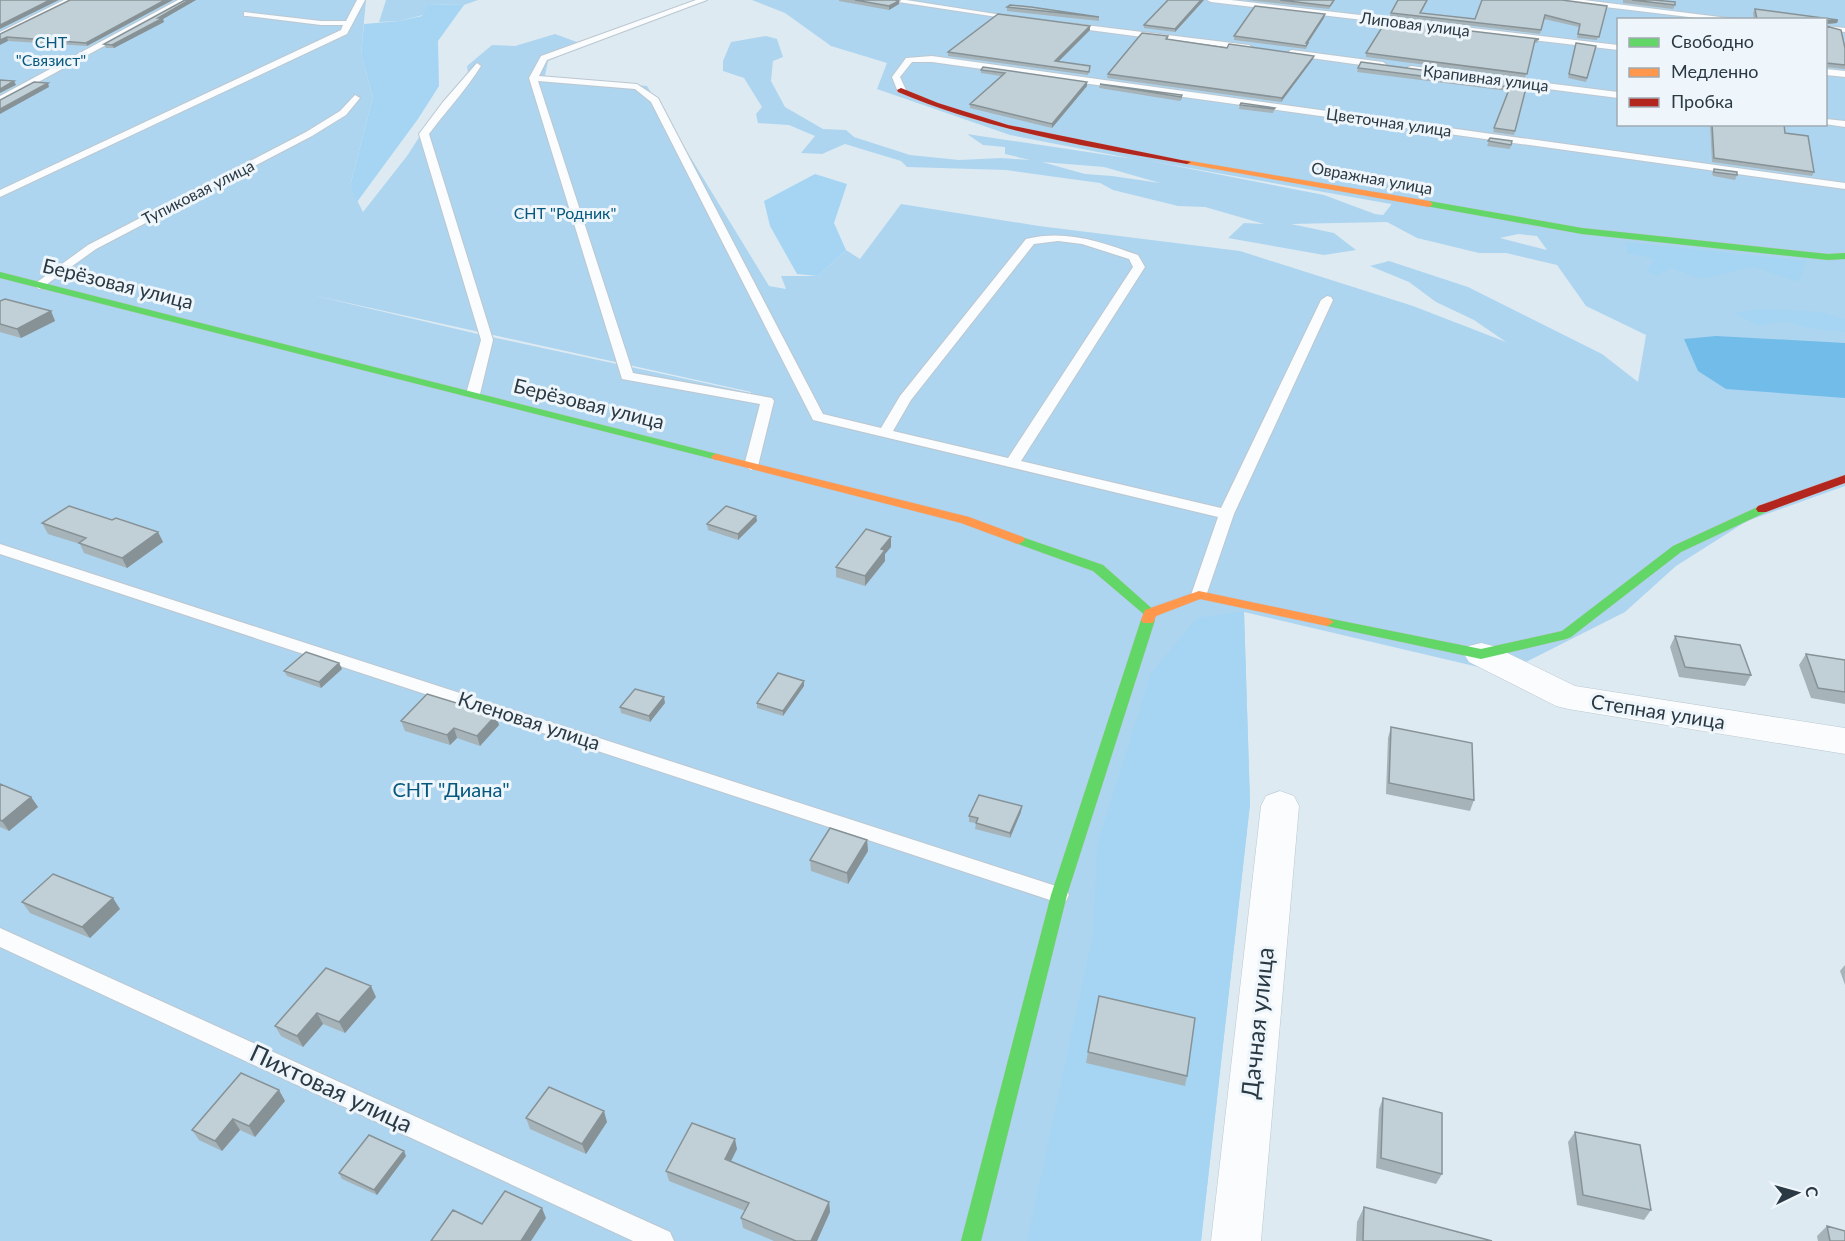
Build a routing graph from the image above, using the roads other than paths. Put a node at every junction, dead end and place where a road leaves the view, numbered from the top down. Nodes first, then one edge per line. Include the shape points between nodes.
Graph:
1 (70, 0) edge
2 (184, 0) edge
3 (361, 0) edge
4 (703, 0) edge
5 (889, 0) edge
6 (1211, 0) edge
7 (1563, 0) edge
8 (247, 14) dead end
9 (1722, 18) edge
10 (1026, 19) edge
11 (349, 23) junction
12 (1062, 24) edge
13 (1827, 28) edge
14 (1845, 30) edge
15 (0, 35) edge
16 (1617, 48) edge
17 (1263, 50) edge
18 (1287, 53) edge
19 (477, 66) dead end
20 (1393, 66) edge
21 (1405, 68) edge
22 (1827, 72) edge
23 (1845, 74) edge
24 (533, 78) junction
25 (901, 90) joint
26 (1617, 95) edge
27 (355, 98) dead end
28 (0, 100) edge
29 (1827, 122) edge
30 (1845, 124) edge
31 (1845, 186) edge
32 (0, 194) edge
33 (1845, 256) edge
34 (0, 275) edge
35 (39, 285) junction
36 (1328, 300) dead end
37 (473, 394) junction
38 (885, 433) junction
39 (1012, 464) junction
40 (751, 466) junction
41 (1845, 479) edge
42 (1226, 514) junction
43 (0, 549) edge
44 (1199, 595) junction
45 (1150, 613) junction
46 (1481, 654) junction
47 (1845, 741) edge
48 (1280, 806) dead end
49 (1059, 895) junction
50 (0, 937) edge
51 (661, 1241) edge
52 (971, 1241) edge
53 (1236, 1241) edge

1 - 15 lane
2 - 28 lane
3 - 11 lane
4 - 24 lane via 544,58
5 - 10 lane
6 - 16 lane, Липовая улица
7 - 9 lane
8 - 11 lane
11 - 32 lane via 344,32
12 - 17 lane
13 - 14 lane
18 - 20 lane
19 - 37 lane via 424,134 486,340
21 - 26 lane, Крапивная улица
22 - 23 lane
24 - 38 lane via 637,87 655,100 818,417
24 - 40 lane via 627,376 767,401
25 - 31 lane, Цветочная улица via 896,77 909,60 932,59
25 - 33 street, Овражная улица via 938,107 1011,128 1536,223 1582,231
27 - 35 lane, Тупиковая улица via 343,113 309,134 92,247
29 - 30 lane
34 - 35 street, Берёзовая улица
35 - 37 street, Берёзовая улица
36 - 42 lane
37 - 40 street, Берёзовая улица
38 - 39 lane
38 - 39 lane via 905,399 1030,242 1050,236 1079,239 1134,257 1139,267
39 - 42 lane
40 - 45 street, Берёзовая улица via 965,520 1098,568
41 - 46 street via 1769,506 1677,549 1566,634
42 - 44 lane
43 - 49 lane, Кленовая улица
44 - 45 street
44 - 46 street
45 - 49 street
46 - 47 street, Степная улица via 1568,697
48 - 53 street, Дачная улица
49 - 52 street
50 - 51 lane, Пихтовая улица

